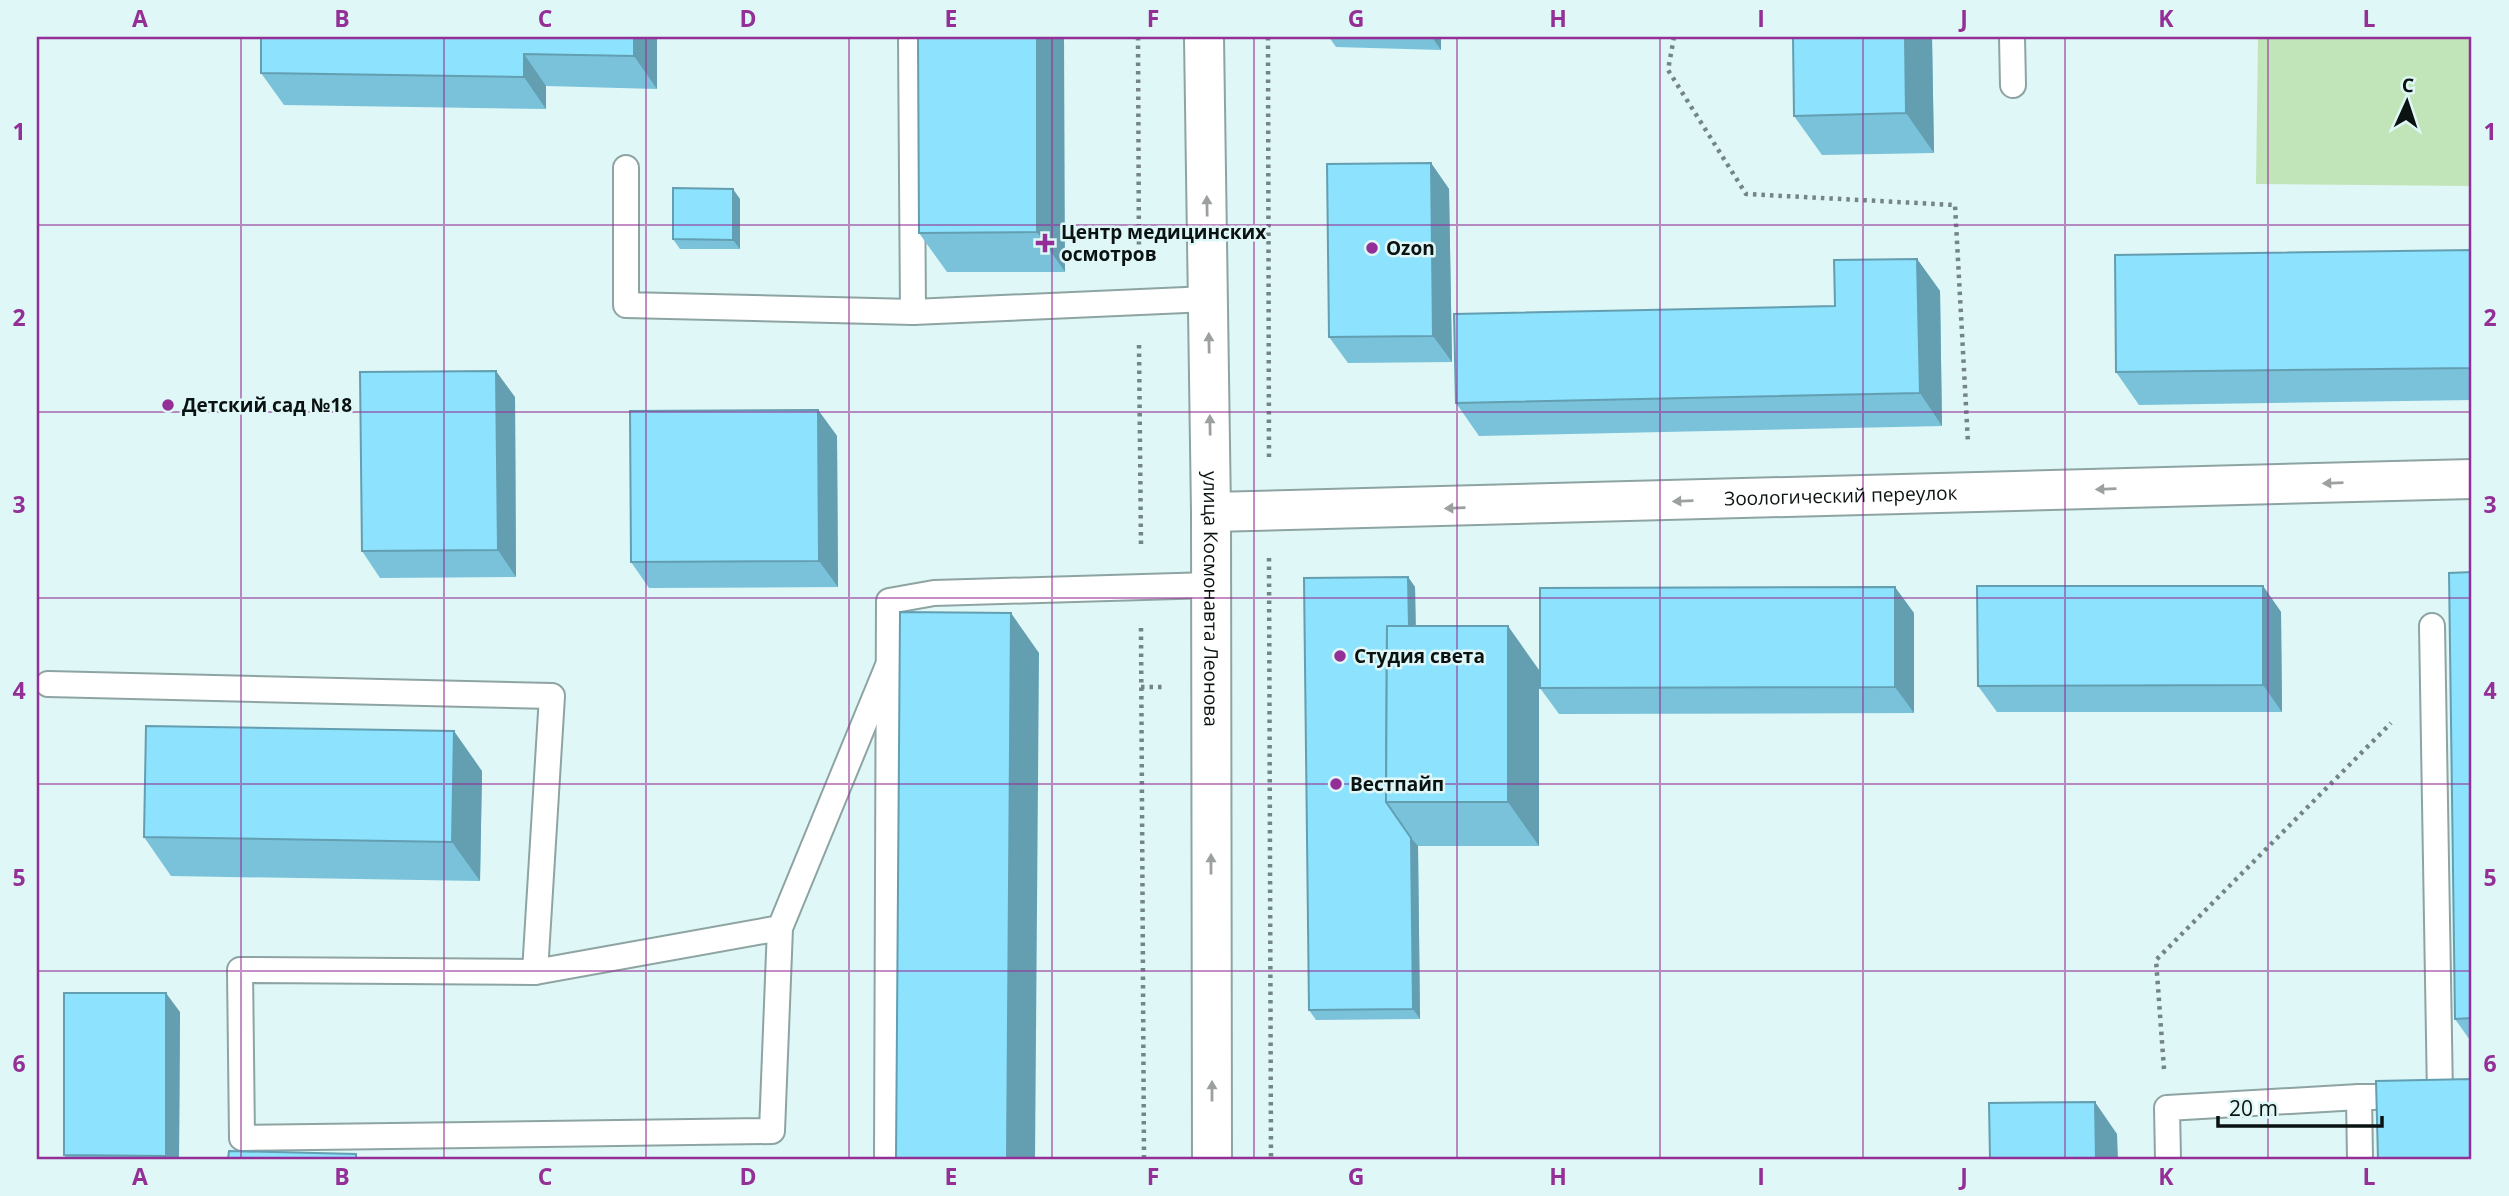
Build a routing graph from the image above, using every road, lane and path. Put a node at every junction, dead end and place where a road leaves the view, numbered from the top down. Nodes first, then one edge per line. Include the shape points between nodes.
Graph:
1 (911, 37) edge
2 (1205, 37) edge
3 (1268, 37) edge
4 (1674, 37) edge
5 (2012, 37) edge
6 (2013, 85) dead end
7 (626, 168) dead end
8 (1208, 299) junction
9 (913, 312) junction
10 (1968, 447) dead end
11 (2472, 479) edge
12 (1211, 512) junction
13 (1269, 512) junction
14 (1211, 584) junction
15 (2432, 626) dead end
16 (889, 663) junction
17 (2433, 680) junction
18 (48, 684) dead end
19 (779, 928) junction
20 (535, 972) junction
21 (2359, 1097) junction
22 (2167, 1108) junction
23 (887, 1159) edge
24 (1212, 1159) edge
25 (1271, 1159) edge
26 (2168, 1159) edge
27 (2360, 1159) edge

1 - 9 lane
8 -> 2 street, улица Космонавта Леонова
3 - 13 path
4 - 10 path via 1668,70 1746,194 1955,205
5 - 6 lane
7 - 9 lane via 626,305
8 - 9 lane
12 -> 8 street, улица Космонавта Леонова
11 -> 13 street, Зоологический переулок
12 - 13 street, Зоологический переулок
12 - 14 street, улица Космонавта Леонова
13 - 25 path
14 - 16 lane via 934,593 889,601
24 -> 14 street, улица Космонавта Леонова
15 - 17 lane
16 - 19 lane
16 - 23 lane
17 - 21 lane via 2451,1095
17 - 22 path via 2156,960
18 - 20 lane via 552,696
19 - 20 lane
19 - 20 lane via 772,1131 242,1138 240,970
21 - 22 lane
21 - 27 lane
22 - 26 lane

